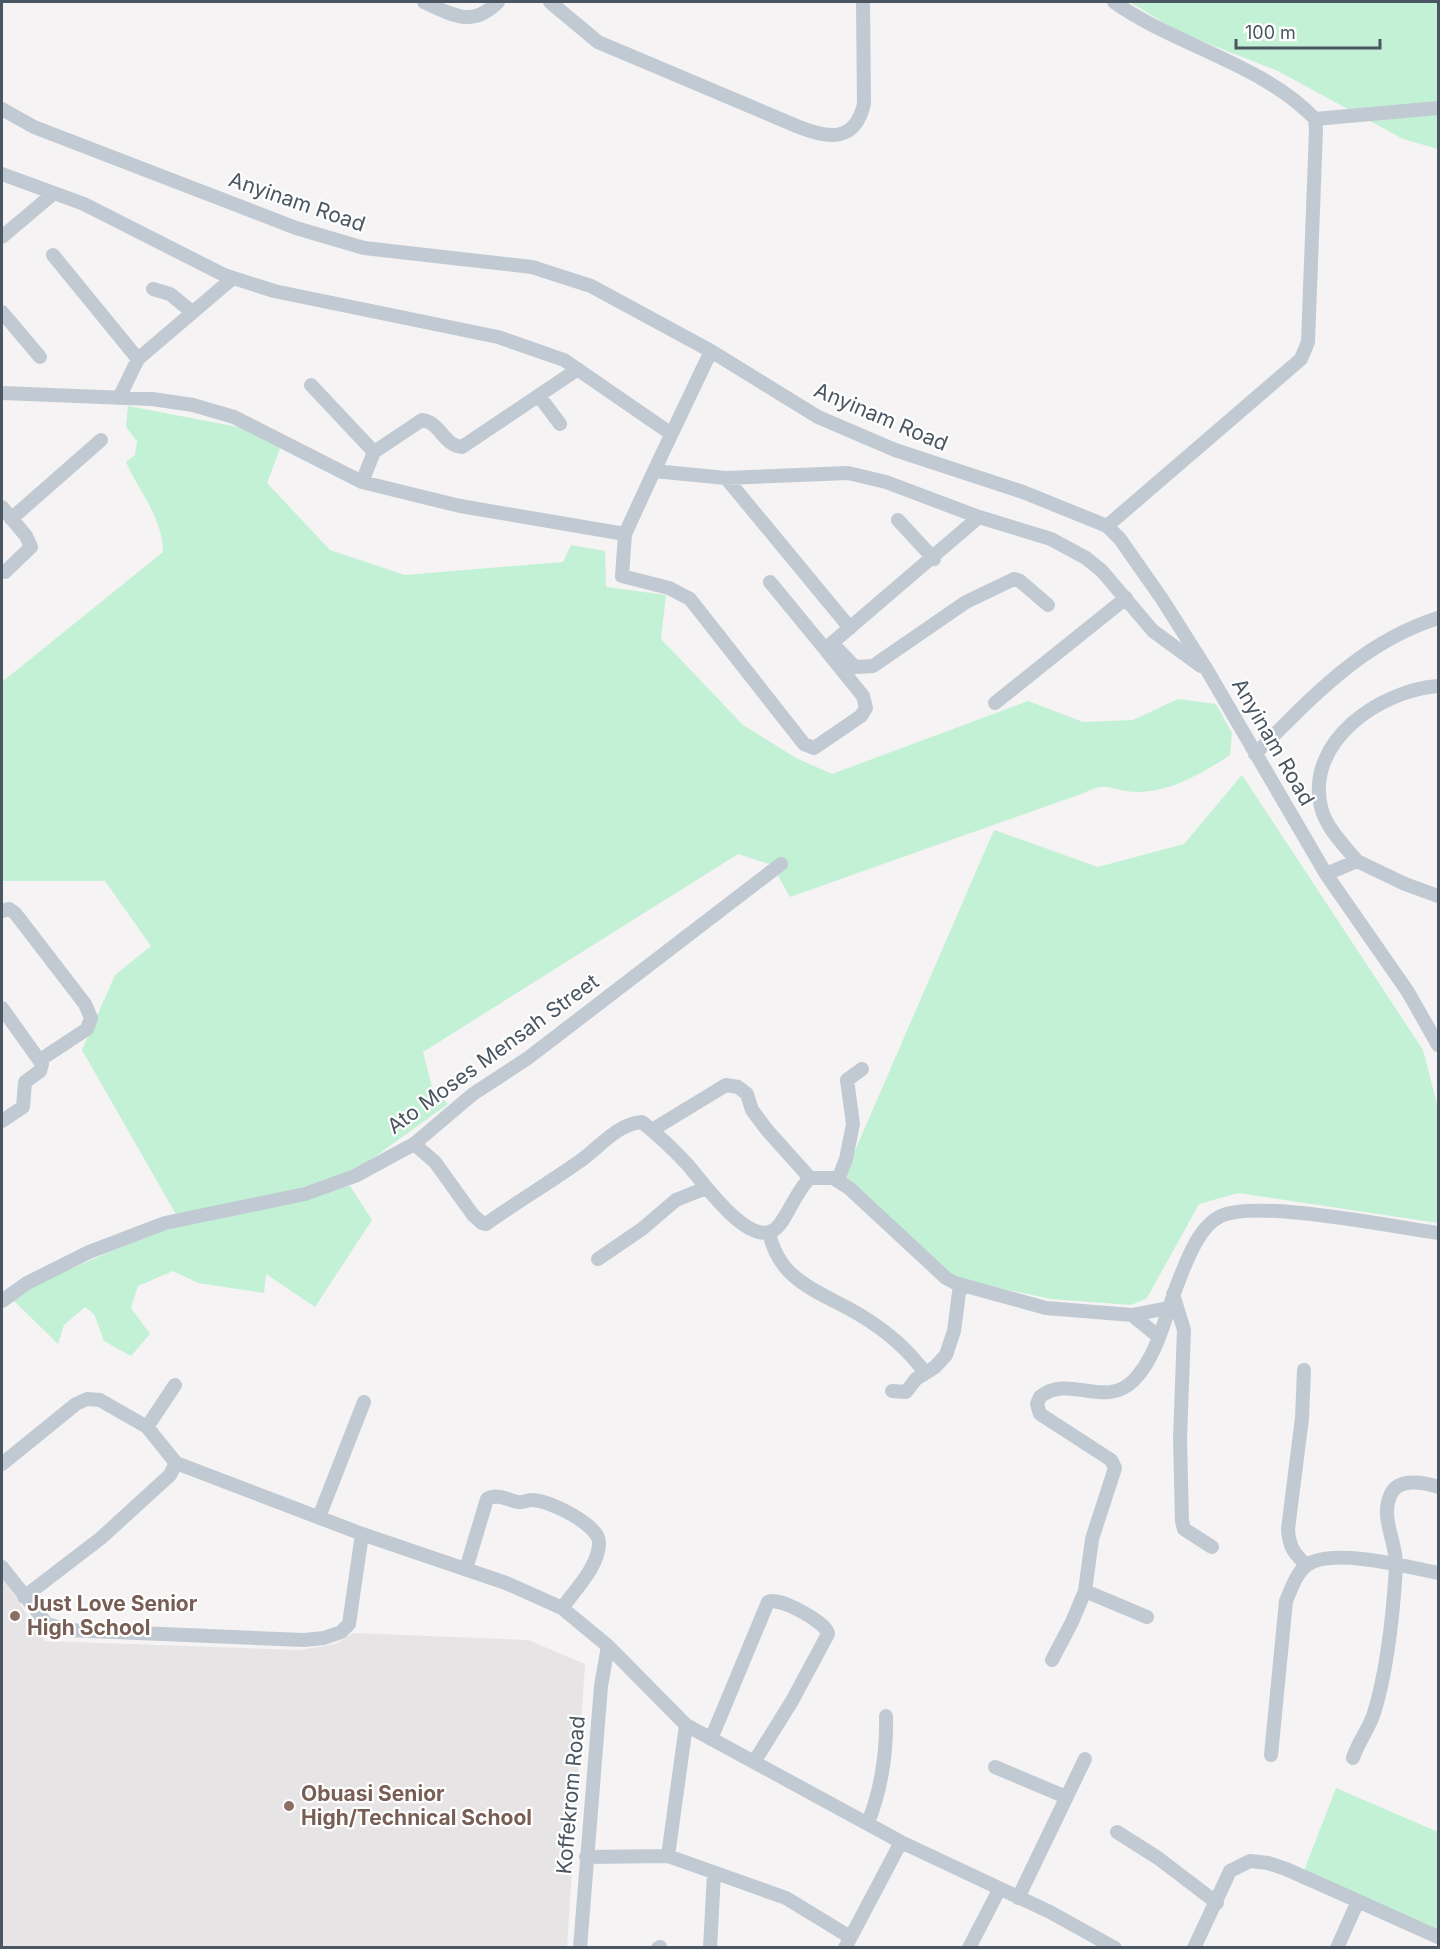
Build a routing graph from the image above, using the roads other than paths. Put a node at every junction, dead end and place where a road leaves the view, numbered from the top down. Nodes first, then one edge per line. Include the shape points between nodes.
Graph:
1 (424, 2) edge
2 (498, 2) edge
3 (550, 2) edge
4 (863, 2) edge
5 (1114, 2) edge
6 (1438, 108) edge
7 (2, 110) edge
8 (1315, 119) junction
9 (2, 174) edge
10 (54, 193) junction
11 (2, 237) edge
12 (53, 255) dead end
13 (233, 278) junction
14 (153, 288) dead end
15 (2, 312) edge
16 (192, 312) junction
17 (711, 351) junction
18 (40, 357) dead end
19 (138, 359) junction
20 (578, 369) junction
21 (311, 385) dead end
22 (2, 393) edge
23 (539, 396) junction
24 (119, 398) junction
25 (560, 424) dead end
26 (670, 433) junction
27 (101, 440) dead end
28 (374, 452) junction
29 (654, 471) junction
30 (726, 478) junction
31 (362, 482) junction
32 (2, 507) edge
33 (979, 517) junction
34 (12, 519) junction
35 (898, 520) dead end
36 (1107, 526) junction
37 (625, 534) junction
38 (934, 559) junction
39 (5, 572) dead end
40 (770, 582) dead end
41 (1126, 598) junction
42 (1048, 605) dead end
43 (1438, 618) edge
44 (850, 628) junction
45 (829, 646) junction
46 (1207, 670) junction
47 (1438, 686) edge
48 (995, 703) dead end
49 (1255, 754) junction
50 (1357, 861) junction
51 (781, 864) dead end
52 (1326, 874) junction
53 (1438, 896) edge
54 (2, 911) edge
55 (2, 1008) edge
56 (1438, 1045) edge
57 (40, 1060) junction
58 (861, 1069) dead end
59 (2, 1121) edge
60 (652, 1130) junction
61 (414, 1144) junction
62 (810, 1178) junction
63 (838, 1180) junction
64 (706, 1188) junction
65 (769, 1232) junction
66 (1438, 1233) edge
67 (598, 1258) dead end
68 (960, 1285) junction
69 (1173, 1294) junction
70 (2, 1301) edge
71 (1168, 1308) junction
72 (1132, 1315) junction
73 (1159, 1337) junction
74 (1304, 1370) dead end
75 (925, 1373) junction
76 (176, 1385) dead end
77 (892, 1390) dead end
78 (364, 1402) dead end
79 (147, 1427) junction
80 (176, 1463) junction
81 (2, 1464) edge
82 (1438, 1487) edge
83 (319, 1517) junction
84 (362, 1533) junction
85 (1212, 1548) dead end
86 (1306, 1565) junction
87 (1397, 1565) junction
88 (2, 1567) edge
89 (466, 1569) junction
90 (1438, 1573) edge
91 (1085, 1591) junction
92 (24, 1597) junction
93 (562, 1608) junction
94 (1147, 1617) dead end
95 (608, 1646) junction
96 (1052, 1660) dead end
97 (886, 1716) dead end
98 (686, 1725) junction
99 (711, 1739) junction
100 (1271, 1755) dead end
101 (1353, 1758) dead end
102 (1085, 1759) dead end
103 (754, 1762) junction
104 (994, 1767) dead end
105 (1066, 1797) junction
106 (868, 1823) junction
107 (1117, 1832) dead end
108 (901, 1842) junction
109 (668, 1856) junction
110 (586, 1857) junction
111 (714, 1873) junction
112 (999, 1890) junction
113 (1018, 1898) junction
114 (1358, 1901) junction
115 (1217, 1903) junction
116 (1438, 1936) edge
117 (848, 1942) edge
118 (580, 1947) edge
119 (711, 1947) edge
120 (969, 1947) edge
121 (1115, 1947) edge
122 (1194, 1947) edge
123 (1337, 1947) edge

1 - 2 street via 462,17 476,18
3 - 4 street via 598,42 799,127 831,136 854,127 864,104
5 - 8 street via 1137,18 1278,88
6 - 8 street
7 - 17 street, Anyinam Road via 34,127 307,232 364,248 532,267 591,286
8 - 36 street via 1308,342 1301,359
9 - 10 street
10 - 11 street
10 - 13 street
12 - 19 street
13 - 16 street
13 - 20 street via 301,299 498,337 564,360
14 - 16 street via 171,294
15 - 18 street
16 - 19 street
17 - 26 street
17 - 36 street, Anyinam Road via 818,417 896,450 1023,492
19 - 24 street
20 - 23 street
20 - 26 street
21 - 28 street
22 - 24 street
23 - 25 street
23 - 28 street via 462,447 450,444 431,422 423,420
24 - 31 street via 193,405 234,417
26 - 29 street
27 - 34 street
28 - 31 street
29 - 30 street
29 - 37 street
30 - 33 street via 848,473 886,482
30 - 44 street
31 - 37 street via 460,506
32 - 34 street
33 - 38 street
33 - 41 street via 1051,539 1086,558
34 - 39 street via 31,547
35 - 38 street
36 - 46 street, Anyinam Road via 1157,591
37 - 45 street via 622,576 669,588 690,599 810,747 819,746 861,716 866,708 863,696
38 - 44 street
40 - 45 street
41 - 46 street via 1162,639
41 - 48 street
42 - 45 street via 1014,579 966,602 873,666 855,667
43 - 49 street via 1392,637 1340,671
44 - 45 street
46 - 49 street, Anyinam Road
47 - 50 street via 1408,691 1382,702 1357,719 1332,749 1318,786 1321,808 1331,829
49 - 52 street, Anyinam Road
50 - 52 street
50 - 53 street
51 - 61 street, Ato Moses Mensah Street via 528,1058 473,1095
52 - 56 street, Anyinam Road via 1408,992
54 - 57 street via 9,909 15,913 85,1004 91,1018 87,1029
55 - 57 street
57 - 59 street via 40,1071 25,1082 23,1107
58 - 63 street via 847,1080 853,1124
60 - 61 street via 642,1122 630,1123 486,1224 473,1215 429,1154
60 - 62 street via 732,1084 747,1094 752,1110 767,1130
60 - 64 street
61 - 70 street, Ato Moses Mensah Street via 355,1176 305,1194 165,1223 89,1252 27,1283
62 - 63 street
62 - 65 street via 797,1191 781,1223
63 - 68 street via 946,1278
64 - 65 street via 741,1222 757,1231
64 - 67 street via 676,1200
65 - 75 street via 796,1280 862,1316 916,1358
66 - 69 street via 1294,1213 1228,1214 1213,1221 1202,1236
68 - 72 street via 1046,1308
68 - 75 street via 948,1350
69 - 71 street
69 - 85 street via 1184,1330 1182,1521 1184,1529
71 - 72 street
71 - 73 street
72 - 73 street
73 - 91 street via 1138,1376 1121,1390 1107,1394 1065,1388 1043,1394 1037,1404 1044,1417 1114,1465 1115,1473 1092,1539
74 - 86 street via 1288,1544
75 - 77 street via 906,1392
76 - 79 street
78 - 83 street
79 - 80 street
79 - 81 street via 99,1400 87,1399
80 - 83 street
80 - 92 street via 170,1475 101,1538
82 - 87 street via 1407,1483 1390,1493 1388,1520
83 - 84 street
84 - 89 street
84 - 92 street via 349,1624 341,1632 324,1638 244,1639 67,1630 46,1624
86 - 87 street via 1345,1558
86 - 100 street via 1286,1601
87 - 90 street
87 - 101 street via 1378,1698
88 - 92 street
89 - 93 street
89 - 93 street via 486,1499 491,1496 541,1502 585,1522 598,1534 600,1542 595,1558
91 - 94 street
91 - 96 street
93 - 95 street
95 - 98 street
95 - 110 street, Koffekrom Road
97 - 106 street via 885,1764
98 - 99 street
98 - 109 street
99 - 103 street
99 - 103 street via 768,1602 778,1600 827,1627 828,1634
102 - 105 street
103 - 106 street
104 - 105 street
105 - 113 street
106 - 108 street
107 - 115 street via 1158,1857
108 - 112 street
108 - 117 street
109 - 110 street
109 - 111 street
110 - 118 street, Koffekrom Road
111 - 117 street via 786,1898
111 - 119 street
112 - 113 street
112 - 120 street
113 - 121 street
114 - 115 street via 1286,1869 1250,1861 1230,1871
114 - 116 street
114 - 123 street
115 - 122 street

